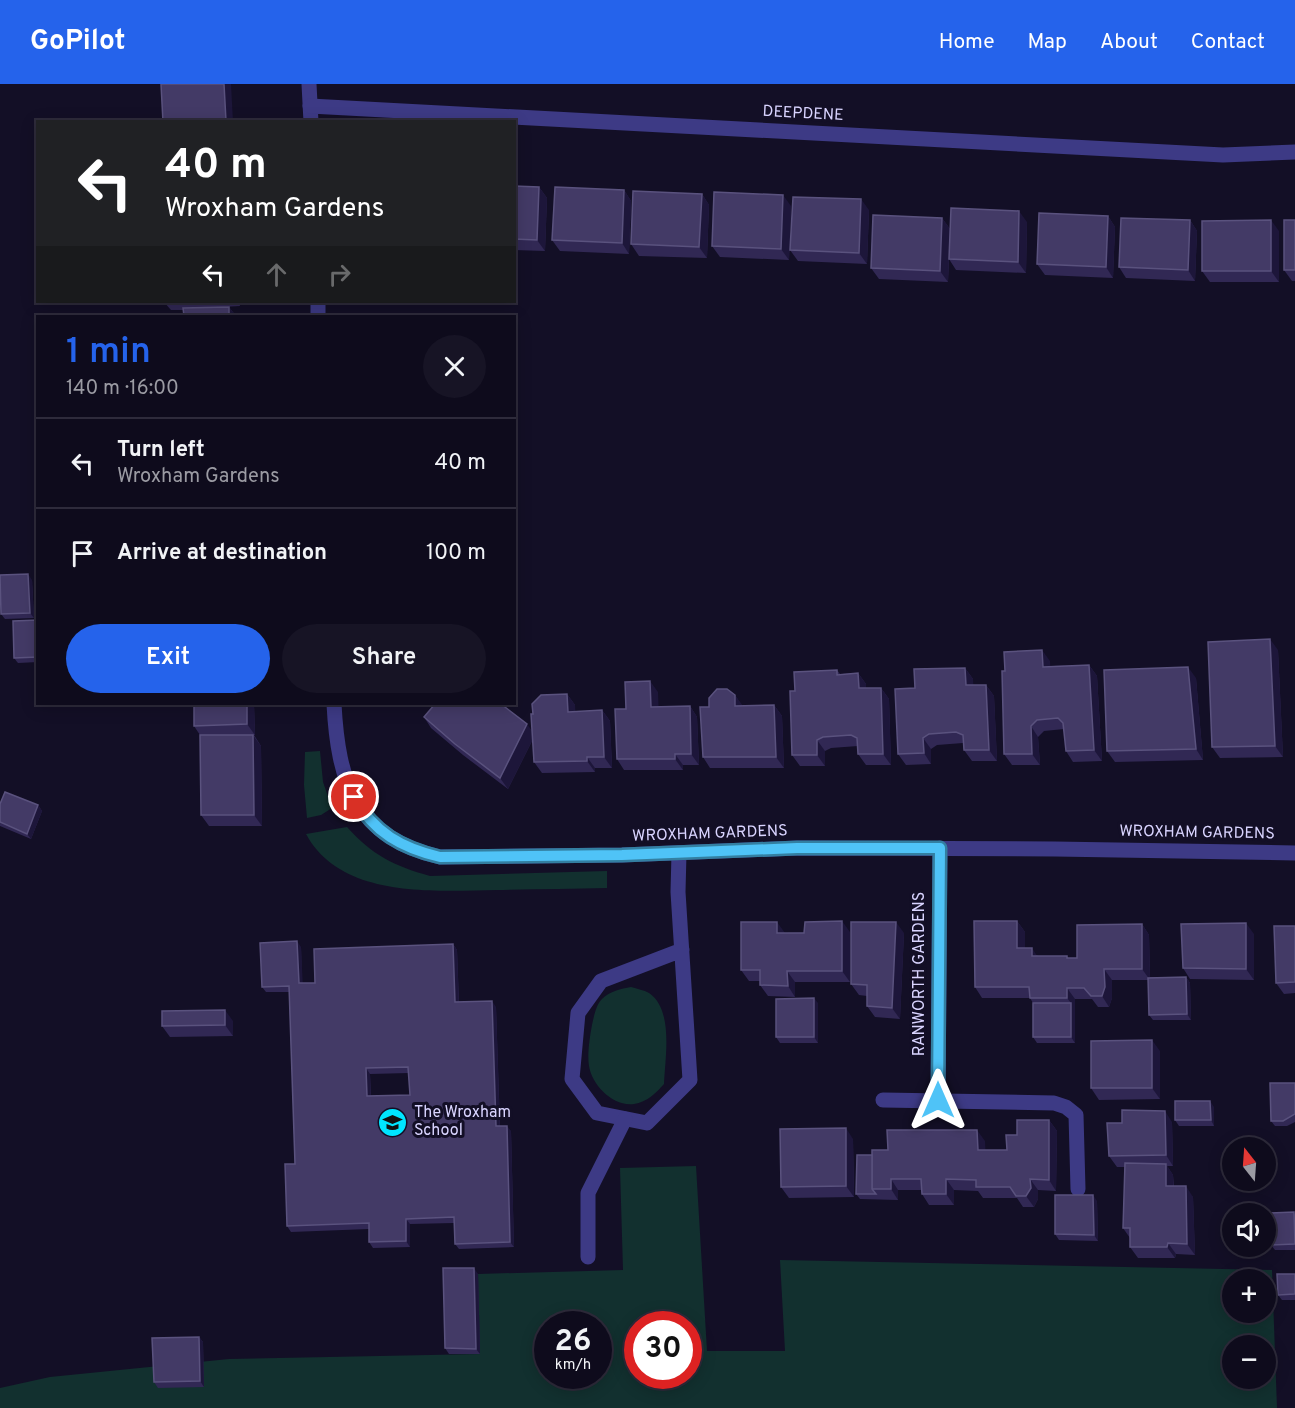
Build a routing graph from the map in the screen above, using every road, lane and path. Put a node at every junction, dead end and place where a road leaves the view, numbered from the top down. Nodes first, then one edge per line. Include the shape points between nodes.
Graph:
1 (309, 84) edge
2 (311, 114) edge
3 (448, 120) edge
4 (516, 123) edge
5 (1295, 152) edge
6 (334, 705) edge
7 (940, 848) junction
8 (679, 853) junction
9 (1295, 853) edge
10 (682, 950) junction
11 (883, 1100) dead end
12 (938, 1100) junction
13 (625, 1119) junction
14 (1078, 1189) dead end
15 (588, 1257) dead end

1 - 2 street
2 - 3 street, DEEPDENE
4 - 5 street, DEEPDENE via 1223,154
6 - 8 street, WROXHAM GARDENS via 338,754 347,785 361,810 389,838 416,851 466,858
7 - 8 street, WROXHAM GARDENS
7 - 9 street, WROXHAM GARDENS
7 - 12 street, RANWORTH GARDENS
8 - 10 street
10 - 13 street via 690,1080 647,1124
10 - 13 street via 601,981 578,1013 572,1078 597,1113
11 - 12 street
12 - 14 street via 1054,1103 1066,1107 1076,1115
13 - 15 street via 588,1193

